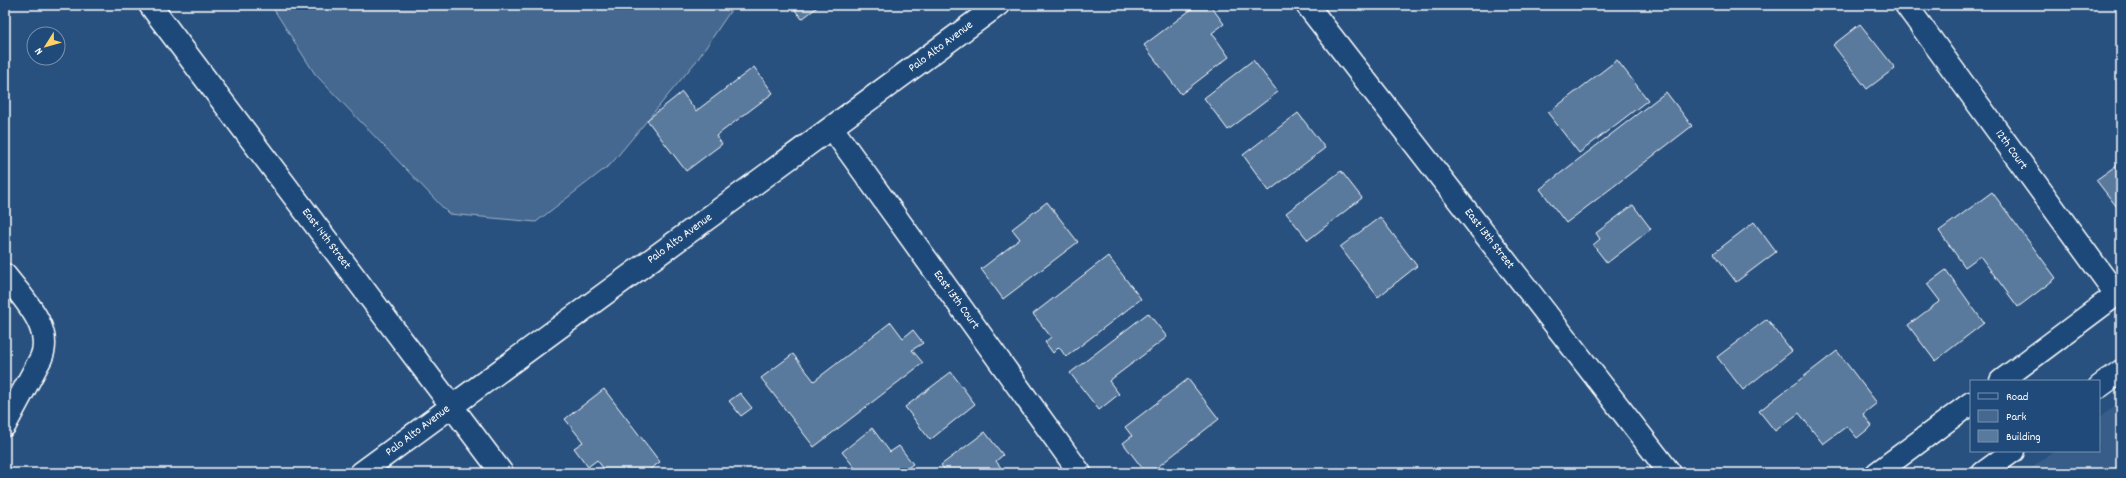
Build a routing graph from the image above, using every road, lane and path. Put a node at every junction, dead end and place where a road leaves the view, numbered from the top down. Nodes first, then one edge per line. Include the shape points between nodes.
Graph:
1 (150, 5) edge
2 (998, 5) edge
3 (1307, 5) edge
4 (1906, 5) edge
5 (832, 128) junction
6 (5, 275) edge
7 (2118, 292) edge
8 (2121, 371) edge
9 (2002, 380) edge
10 (2100, 386) edge
11 (1970, 404) edge
12 (452, 406) junction
13 (5, 425) edge
14 (2012, 452) edge
15 (361, 473) edge
16 (502, 473) edge
17 (1080, 473) edge
18 (1670, 473) edge
19 (1877, 473) edge
20 (1983, 473) edge

1 - 12 street, East 14th Street
2 - 5 street, Palo Alto Avenue
3 - 18 street, East 13th Street
4 - 7 street, 12th Court
5 - 12 street, Palo Alto Avenue
5 - 17 street, East 13th Court
6 - 13 street via 37,318 44,346 41,358
7 - 9 street
8 - 10 street
11 - 19 street
12 - 15 street, Palo Alto Avenue
12 - 16 street, East 14th Street
14 - 20 street

